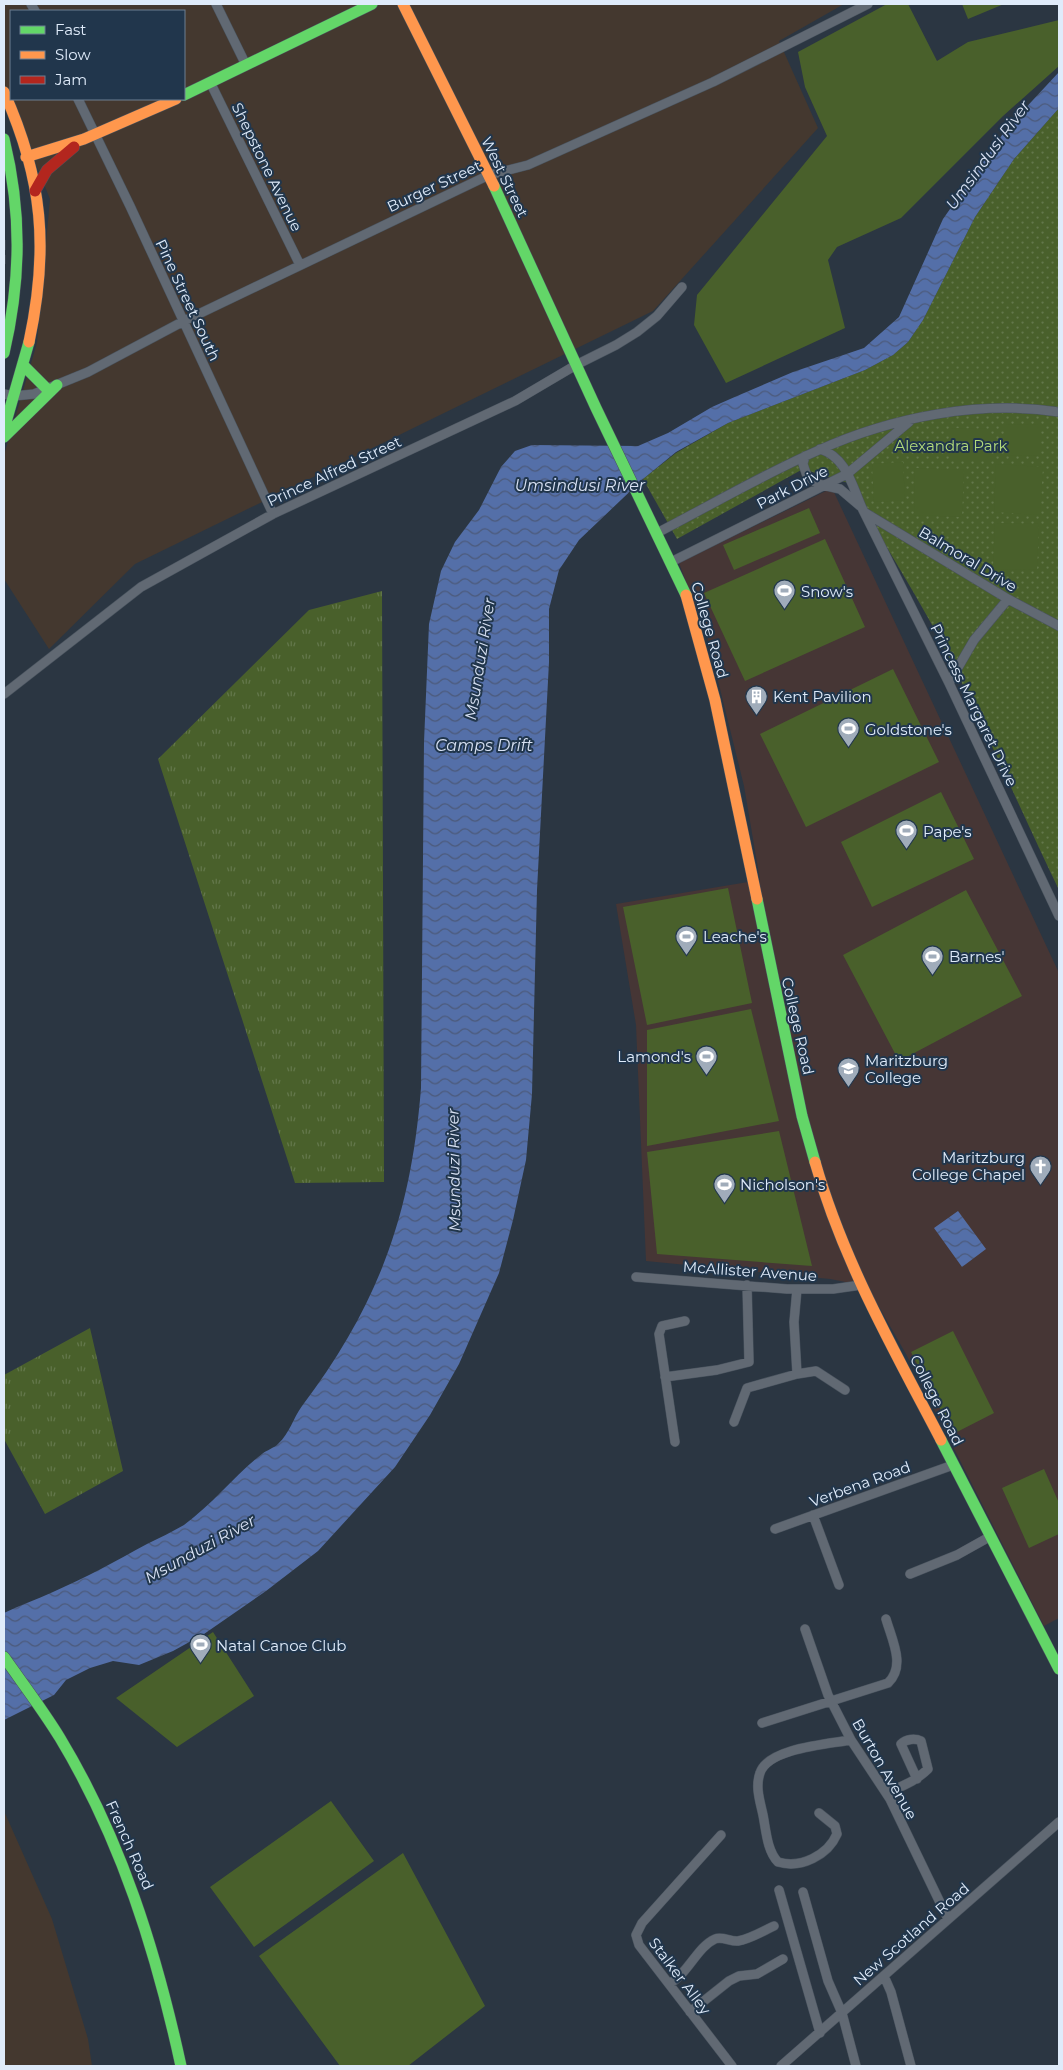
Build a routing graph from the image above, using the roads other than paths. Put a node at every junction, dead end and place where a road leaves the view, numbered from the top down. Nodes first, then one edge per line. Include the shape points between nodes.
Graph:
1 (216, 4) edge
2 (372, 4) edge
3 (403, 4) edge
4 (868, 4) edge
5 (246, 65) junction
6 (210, 82) junction
7 (4, 92) edge
8 (185, 94) edge
9 (78, 100) edge
10 (174, 100) edge
11 (89, 136) junction
12 (4, 139) edge
13 (26, 157) junction
14 (489, 175) junction
15 (34, 191) junction
16 (300, 265) junction
17 (682, 287) dead end
18 (182, 322) junction
19 (4, 353) edge
20 (576, 364) junction
21 (23, 365) junction
22 (52, 387) junction
23 (9, 395) edge
24 (1059, 412) edge
25 (913, 418) junction
26 (4, 429) edge
27 (4, 437) edge
28 (820, 449) junction
29 (805, 456) junction
30 (846, 474) junction
31 (826, 485) junction
32 (863, 510) junction
33 (273, 514) junction
34 (657, 533) junction
35 (671, 562) junction
36 (1008, 599) junction
37 (1059, 626) edge
38 (949, 683) junction
39 (4, 694) edge
40 (1059, 916) edge
41 (636, 1277) dead end
42 (747, 1285) junction
43 (862, 1285) junction
44 (797, 1289) junction
45 (685, 1321) dead end
46 (797, 1374) junction
47 (665, 1377) junction
48 (845, 1390) dead end
49 (734, 1422) dead end
50 (674, 1442) dead end
51 (953, 1465) junction
52 (813, 1515) junction
53 (775, 1529) dead end
54 (991, 1536) junction
55 (910, 1574) dead end
56 (839, 1585) dead end
57 (886, 1619) dead end
58 (805, 1629) dead end
59 (4, 1657) edge
60 (1059, 1669) edge
61 (831, 1702) junction
62 (762, 1723) dead end
63 (851, 1740) junction
64 (917, 1779) dead end
65 (886, 1793) junction
66 (819, 1813) dead end
67 (1059, 1822) edge
68 (721, 1835) dead end
69 (779, 1890) dead end
70 (803, 1892) dead end
71 (948, 1919) junction
72 (774, 1926) dead end
73 (784, 1959) dead end
74 (884, 1976) junction
75 (669, 1984) junction
76 (690, 2012) junction
77 (842, 2013) junction
78 (820, 2033) junction
79 (181, 2066) edge
80 (732, 2066) edge
81 (781, 2066) edge
82 (856, 2066) edge
83 (911, 2066) edge

1 - 5 street
2 - 5 street
3 - 14 street, West Street
4 - 14 street, Burger Street via 704,86 528,165
5 - 6 street
6 - 8 street
6 - 16 street, Shepstone Avenue
7 - 13 street
9 - 11 street, Pine Street South
10 - 11 street
11 - 13 street
11 - 15 street via 48,170
11 - 18 street, Pine Street South
12 - 19 street via 16,192 20,245 17,294
13 - 15 street
14 - 16 street, Burger Street
14 - 20 street, West Street
15 - 21 street via 42,256
16 - 18 street, Burger Street
17 - 20 street, Prince Alfred Street via 657,316 637,332
18 - 22 street, Burger Street via 114,360
18 - 33 street, Pine Street South
20 - 33 street, Prince Alfred Street via 515,401
20 - 34 street, College Road
21 - 22 street
21 - 23 street
22 - 23 street, Burger Street via 34,394
22 - 27 street
23 - 26 street
24 - 25 street, Park Drive via 1001,409
25 - 28 street, Park Drive
25 - 30 street, Park Drive
28 - 29 street, Park Drive
28 - 30 street via 836,456
29 - 31 street via 803,464 807,476 818,484
29 - 34 street, Park Drive
30 - 31 street, Park Drive
30 - 32 street, Princess Margaret Drive
31 - 32 street, Princess Margaret Drive via 840,489
31 - 35 street, Park Drive
32 - 36 street, Balmoral Drive
32 - 38 street, Princess Margaret Drive
33 - 39 street, Prince Alfred Street via 134,592
34 - 35 street, College Road
35 - 43 street, College Road via 690,603 715,700 768,962 812,1152 827,1204
36 - 37 street, Balmoral Drive
36 - 38 street via 974,640
38 - 40 street, Princess Margaret Drive
41 - 42 street, McAllister Avenue
42 - 44 street, McAllister Avenue
42 - 47 street via 749,1362
43 - 44 street, McAllister Avenue
43 - 51 street, College Road
44 - 46 street via 794,1322
45 - 47 street via 667,1324 659,1334
46 - 48 street via 816,1370
46 - 49 street via 748,1388
47 - 50 street
51 - 52 street, Verbena Road
51 - 54 street, College Road
52 - 53 street, Verbena Road
52 - 56 street
54 - 55 street via 957,1555
54 - 60 street, College Road
57 - 61 street via 898,1662 895,1675 883,1686
58 - 61 street, Burton Avenue
59 - 79 street, French Road via 60,1736 112,1834 137,1896
61 - 62 street
61 - 63 street, Burton Avenue
63 - 65 street, Burton Avenue
63 - 66 street via 779,1755 760,1771 759,1799 771,1849 778,1862 795,1865 805,1862 833,1843 837,1834 834,1826
64 - 65 street
65 - 71 street, Burton Avenue
67 - 71 street, New Scotland Road
68 - 75 street, Stalker Alley via 637,1929 636,1940
69 - 78 street
70 - 77 street via 828,1981
71 - 74 street, New Scotland Road
72 - 75 street via 740,1940 713,1940 689,1964 681,1978
73 - 76 street via 757,1974 729,1981
74 - 77 street, New Scotland Road
74 - 83 street
75 - 76 street, Stalker Alley
76 - 80 street, Stalker Alley
77 - 78 street, New Scotland Road
77 - 82 street
78 - 81 street, New Scotland Road

